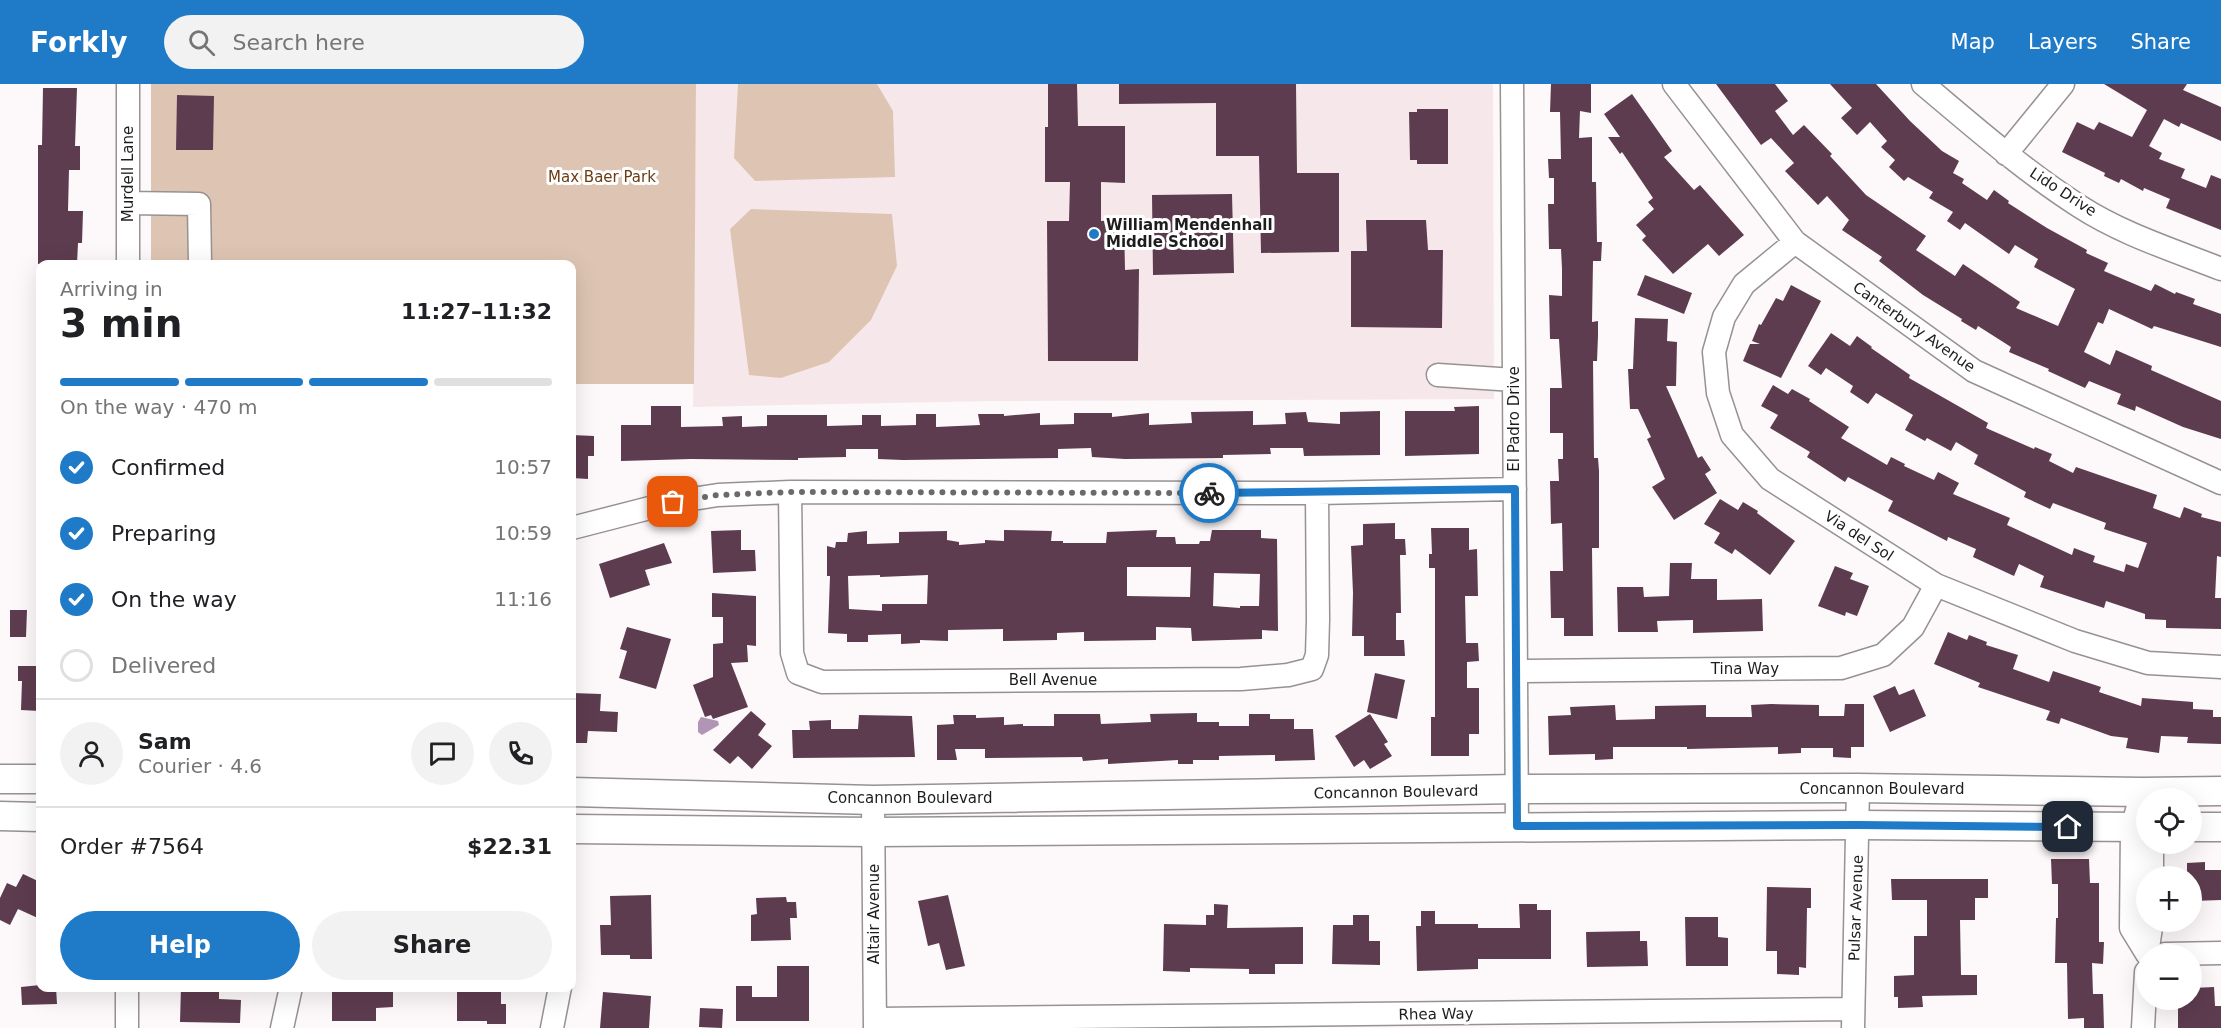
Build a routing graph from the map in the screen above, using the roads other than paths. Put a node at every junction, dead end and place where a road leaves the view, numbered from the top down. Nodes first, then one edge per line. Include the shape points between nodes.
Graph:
1 (128, 84) edge
2 (1512, 84) edge
3 (1674, 84) edge
4 (1923, 84) edge
5 (2063, 84) edge
6 (2006, 154) junction
7 (128, 203) junction
8 (1795, 242) junction
9 (128, 260) edge
10 (200, 260) edge
11 (2221, 269) edge
12 (1438, 375) dead end
13 (1514, 380) junction
14 (2221, 483) edge
15 (1515, 489) junction
16 (790, 492) junction
17 (1317, 493) junction
18 (576, 527) edge
19 (1936, 585) junction
20 (2221, 667) edge
21 (1516, 671) junction
22 (0, 779) edge
23 (36, 780) edge
24 (1858, 788) junction
25 (1518, 789) junction
26 (2221, 791) edge
27 (576, 792) edge
28 (2202, 798) edge
29 (873, 800) junction
30 (0, 816) edge
31 (36, 817) edge
32 (2136, 819) edge
33 (2136, 820) edge
34 (1858, 825) junction
35 (1517, 826) junction
36 (2202, 827) edge
37 (2221, 827) edge
38 (576, 829) edge
39 (874, 832) junction
40 (2136, 892) edge
41 (2150, 932) edge
42 (2202, 953) edge
43 (2221, 953) edge
44 (127, 992) edge
45 (290, 992) edge
46 (559, 992) edge
47 (2145, 1010) edge
48 (1853, 1019) edge
49 (875, 1024) edge
50 (127, 1028) edge
51 (282, 1028) edge
52 (552, 1028) edge
53 (2144, 1028) edge

1 - 7 street, Murdell Lane
2 - 13 street, El Padro Drive
3 - 8 street, Canterbury Avenue
4 - 6 street, Lido Drive
5 - 6 street
6 - 11 street, Lido Drive via 2080,207 2145,239
7 - 9 street, Murdell Lane
7 - 10 street via 199,204
8 - 14 street, Canterbury Avenue via 1974,371
8 - 19 street, Via del Sol via 1744,284 1724,317 1714,352 1718,393 1732,435 1770,479
12 - 13 street
13 - 15 street, El Padro Drive
15 - 17 street
15 - 21 street, El Padro Drive
16 - 17 street
16 - 17 street, Bell Avenue via 792,653 798,673 822,682 1241,679 1312,669 1317,655 1318,620
16 - 18 street via 718,495 673,502
19 - 20 street, Via del Sol via 2075,641 2148,663
19 - 21 street, Tina Way via 1913,627 1883,655 1841,668
21 - 25 street, El Padro Drive
22 - 23 main road
24 - 25 main road, Concannon Boulevard
24 - 32 main road, Concannon Boulevard
24 - 34 street, Pulsar Avenue
25 - 29 main road, Concannon Boulevard
25 - 35 street, El Padro Drive
26 - 28 main road, Concannon Boulevard
27 - 29 main road, Concannon Boulevard
29 - 39 street, Altair Avenue
30 - 31 main road
33 - 34 main road, Concannon Boulevard
34 - 35 main road, Concannon Boulevard
34 - 48 street, Pulsar Avenue
35 - 39 main road, Concannon Boulevard
36 - 37 main road
38 - 39 main road, Concannon Boulevard
39 - 49 street, Altair Avenue
40 - 41 street via 2132,928 2147,954
42 - 43 street
44 - 50 street
45 - 51 street
46 - 52 street
47 - 53 street
48 - 49 street, Rhea Way

